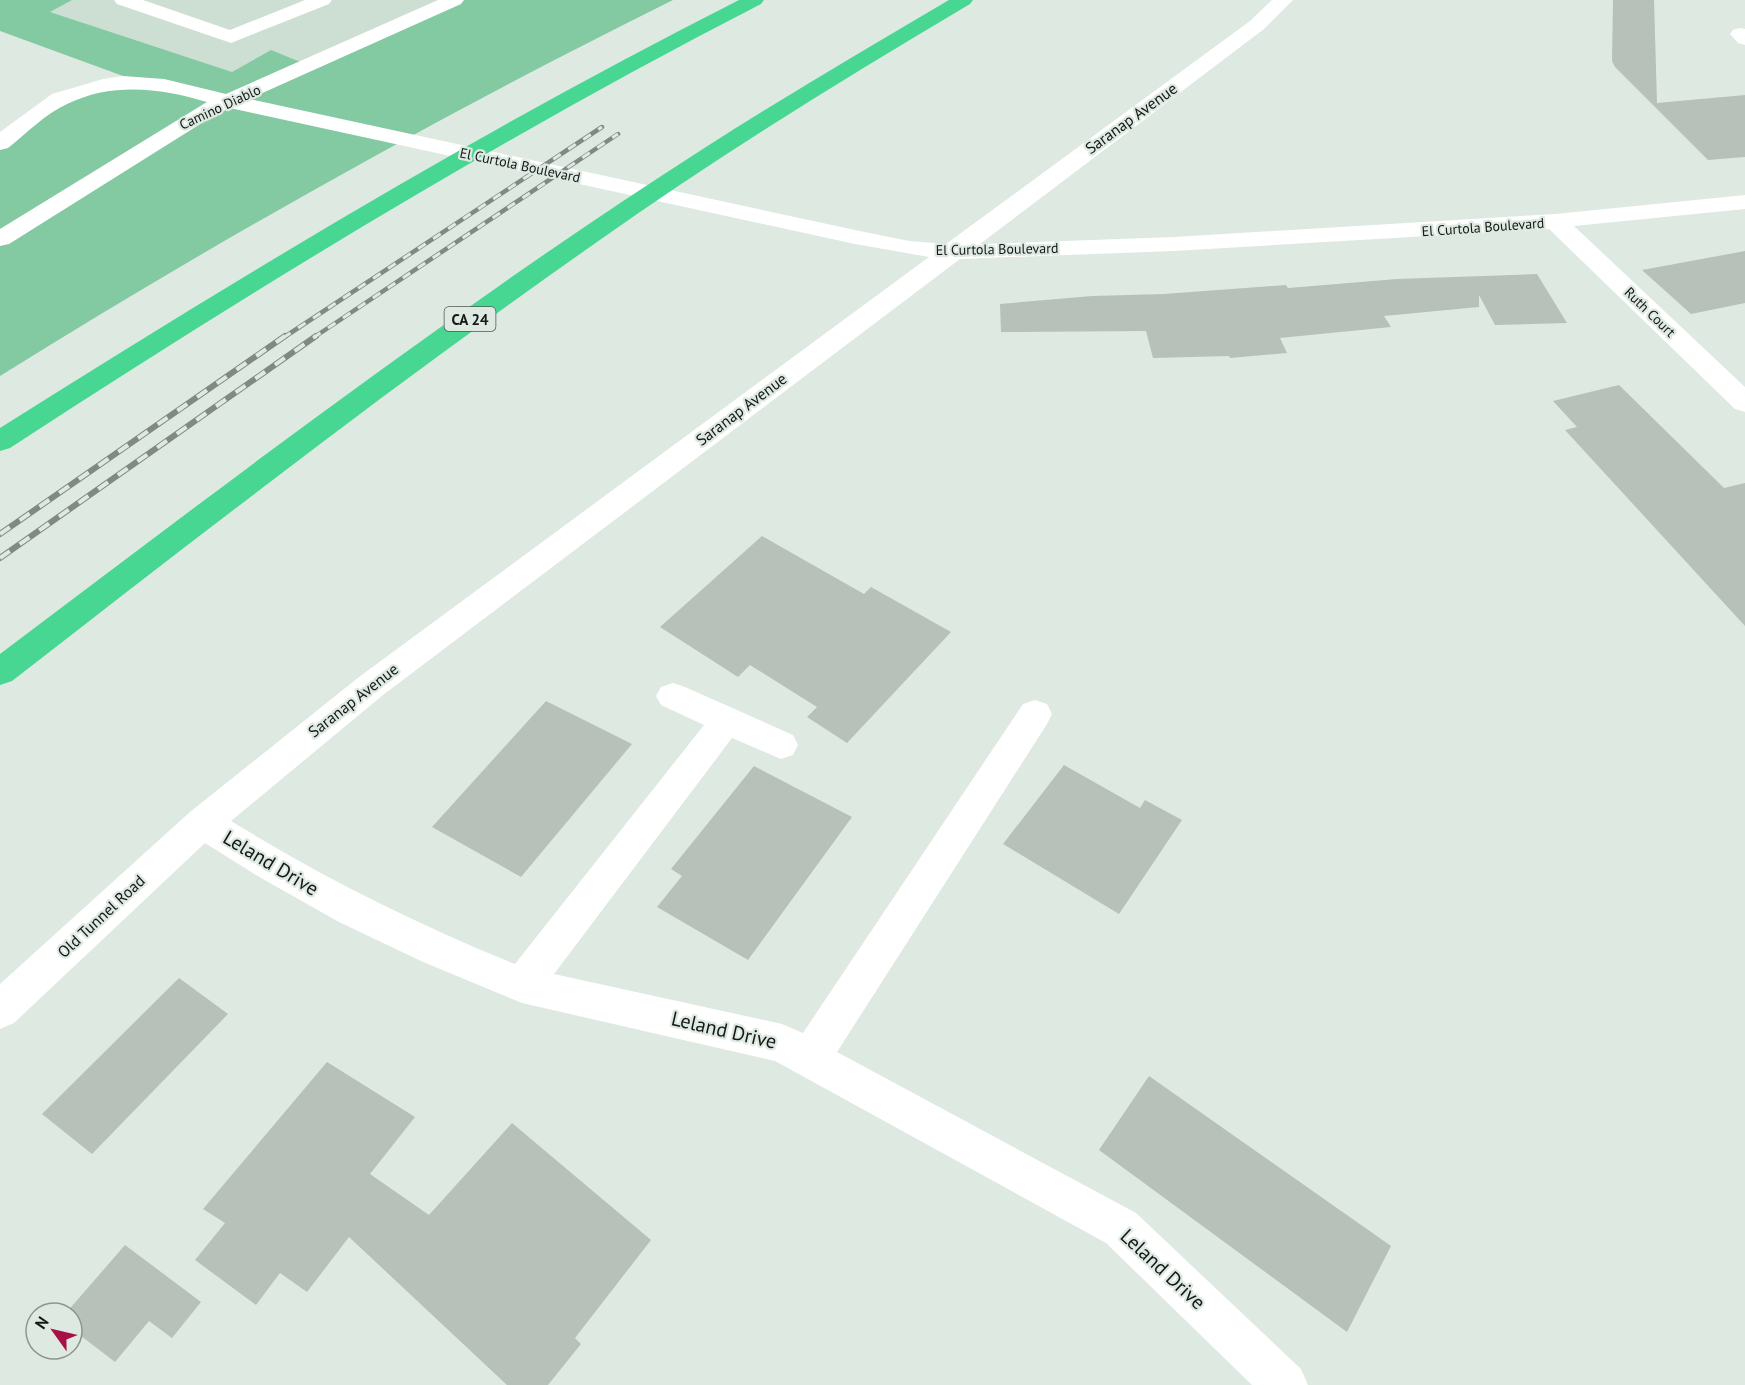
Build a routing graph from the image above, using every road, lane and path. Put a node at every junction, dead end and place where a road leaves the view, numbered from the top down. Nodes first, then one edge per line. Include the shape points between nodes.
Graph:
1 (124, 0) edge
2 (322, 0) edge
3 (454, 0) edge
4 (754, 0) edge
5 (963, 0) edge
6 (1283, 0) edge
7 (227, 101) junction
8 (0, 143) edge
9 (1745, 202) edge
10 (1555, 221) junction
11 (0, 239) edge
12 (950, 252) junction
13 (1745, 403) edge
14 (0, 441) edge
15 (0, 672) edge
16 (674, 696) dead end
17 (1035, 714) dead end
18 (727, 720) junction
19 (781, 744) dead end
20 (203, 823) junction
21 (522, 984) junction
22 (0, 1010) edge
23 (810, 1058) junction
24 (1285, 1385) edge

1 - 2 street via 231,38
3 - 7 street, Camino Diablo
4 - 14 highway via 621,67 420,180 269,270
5 - 15 highway, CA 24 via 758,123 566,251 335,417
6 - 12 street, Saranap Avenue via 1257,25
7 - 8 street, El Curtola Boulevard via 180,86 136,81 106,84 60,99
7 - 11 street, Camino Diablo via 183,123
7 - 12 street, El Curtola Boulevard via 855,237
9 - 10 street, El Curtola Boulevard
10 - 12 street, El Curtola Boulevard via 1174,244
10 - 13 street, Ruth Court
12 - 20 street, Saranap Avenue via 388,672
16 - 18 street
17 - 23 street
18 - 19 street
18 - 21 street
20 - 21 street, Leland Drive via 352,910 436,950
20 - 22 street, Old Tunnel Road
21 - 23 street, Leland Drive via 783,1043
23 - 24 street, Leland Drive via 1121,1228

